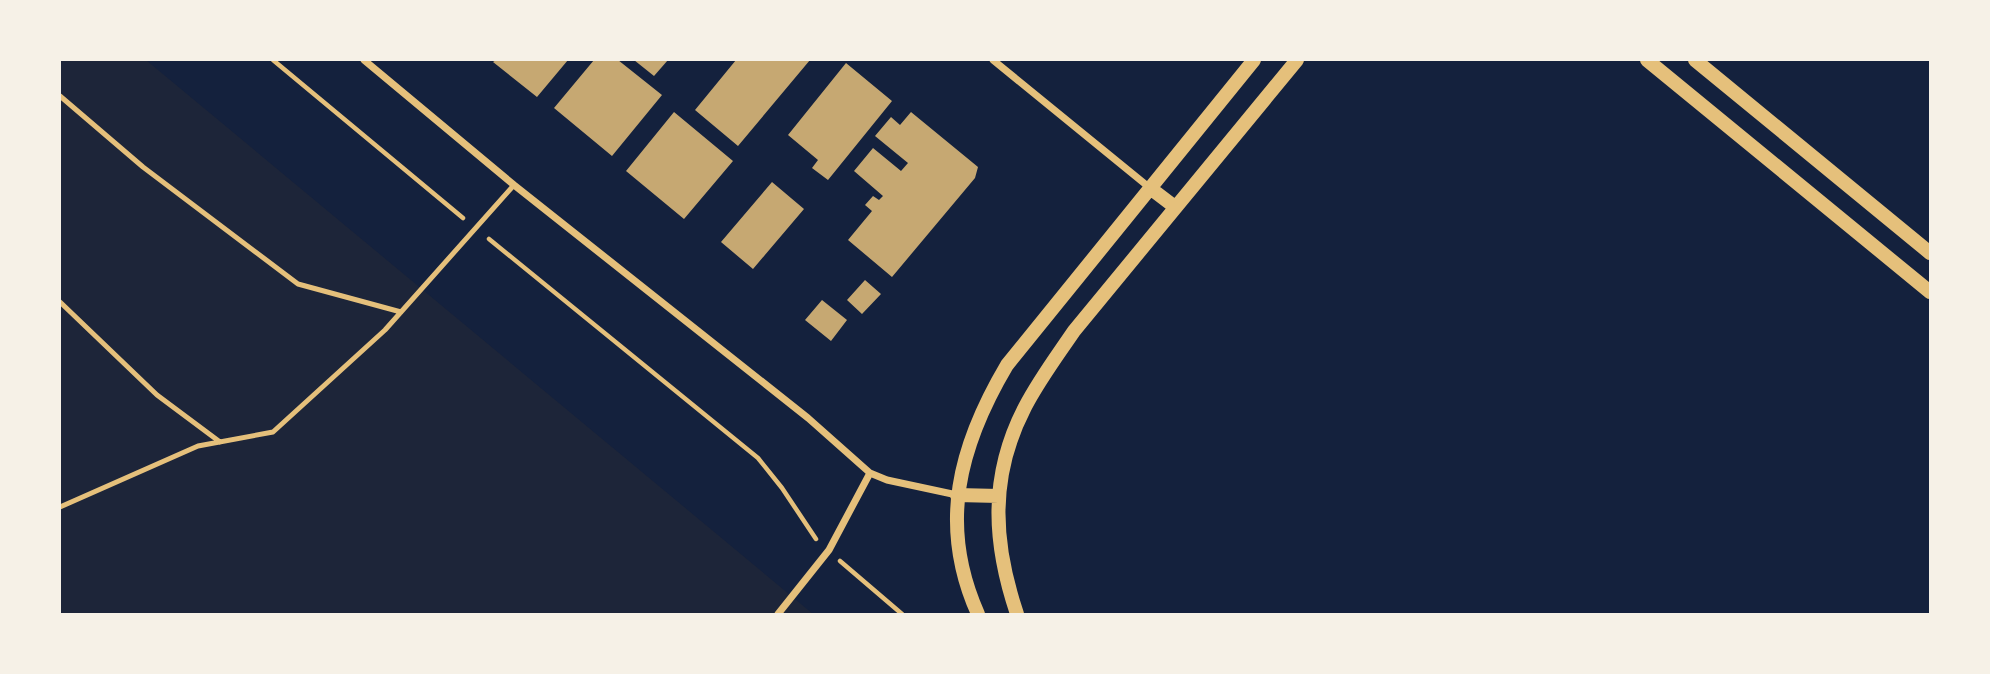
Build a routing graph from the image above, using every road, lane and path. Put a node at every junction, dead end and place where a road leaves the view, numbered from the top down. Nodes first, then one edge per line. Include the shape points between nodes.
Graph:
1 (273, 60) edge
2 (365, 60) edge
3 (993, 60) edge
4 (1254, 60) edge
5 (1297, 60) edge
6 (1647, 60) edge
7 (1695, 60) edge
8 (60, 96) edge
9 (514, 185) junction
10 (1150, 187) junction
11 (1175, 207) junction
12 (474, 228) junction
13 (1930, 253) edge
14 (1930, 292) edge
15 (60, 302) edge
16 (401, 312) junction
17 (220, 442) junction
18 (870, 473) junction
19 (957, 495) junction
20 (999, 496) junction
21 (60, 506) edge
22 (829, 550) junction
23 (778, 614) edge
24 (902, 614) edge
25 (978, 614) edge
26 (1017, 614) edge

1 - 12 path
2 - 9 street
3 - 10 street
4 - 10 main road
5 - 11 main road
6 - 14 main road
7 - 13 main road
8 - 16 lane via 143,167 298,284
9 - 12 lane
9 - 18 street via 808,418
10 - 11 main road
10 - 19 main road via 1007,365 971,439
11 - 20 main road via 1047,370 1010,442
12 - 16 lane
12 - 22 path via 758,458 813,537
15 - 17 lane via 157,395
16 - 17 lane via 273,432
17 - 21 lane via 198,446
18 - 19 street
18 - 22 street
19 - 20 main road
19 - 25 main road via 961,561
20 - 26 main road via 1000,547
22 - 23 street
22 - 24 path

